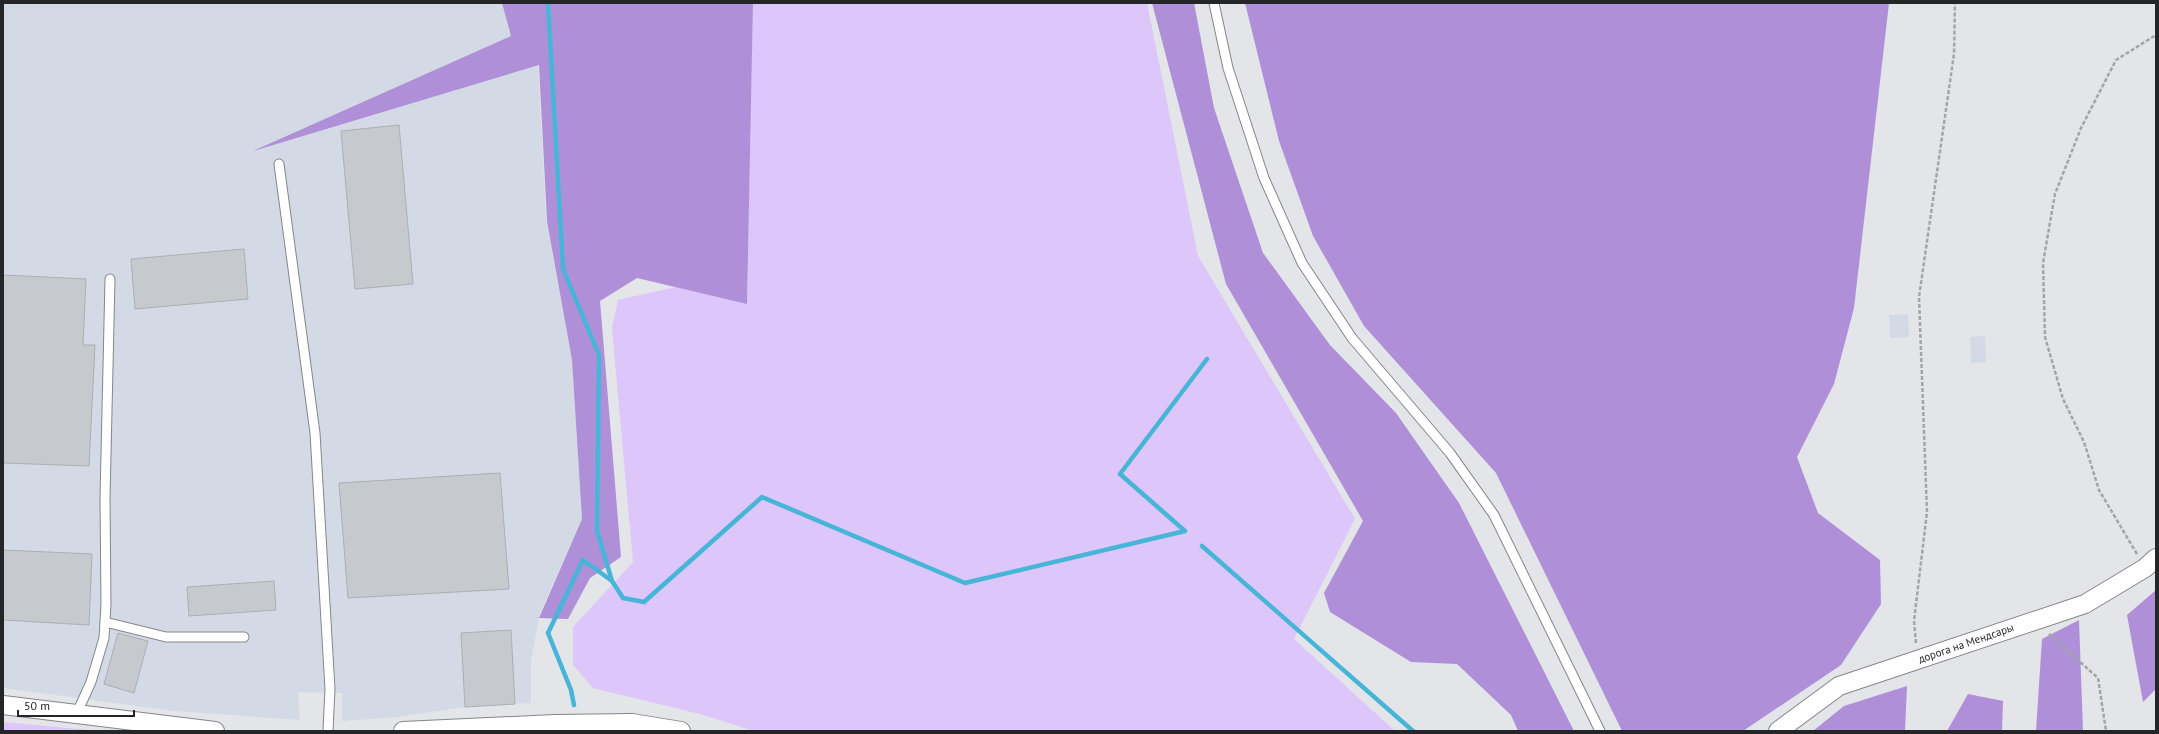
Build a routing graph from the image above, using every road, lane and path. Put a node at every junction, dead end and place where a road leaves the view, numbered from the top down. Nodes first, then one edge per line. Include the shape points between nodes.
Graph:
1 (1214, 3) edge
2 (1955, 3) edge
3 (2156, 35) edge
4 (279, 164) dead end
5 (110, 279) dead end
6 (2151, 563) edge
7 (2034, 620) junction
8 (105, 622) junction
9 (244, 637) dead end
10 (1917, 660) junction
11 (3, 705) edge
12 (76, 715) junction
13 (215, 731) edge
14 (328, 731) edge
15 (402, 731) edge
16 (681, 731) edge
17 (1600, 731) edge
18 (1778, 731) edge
19 (2106, 731) edge

1 - 17 lane via 1228,68 1264,178 1302,263 1352,338 1450,453 1494,515
2 - 10 path via 1954,54 1919,297 1927,512 1914,621
3 - 6 path via 2116,60 2081,128 2055,194 2043,263 2045,337 2063,399 2084,442 2099,490
4 - 14 lane via 315,433 330,689
5 - 8 lane
6 - 7 street, дорога на Мендсары via 2085,604
7 - 10 street, дорога на Мендсары
7 - 19 path via 2098,678
8 - 9 lane via 166,636
8 - 12 lane via 104,638 91,682
10 - 18 street, дорога на Мендсары via 1839,686
11 - 12 street
12 - 13 street
15 - 16 street via 632,723

